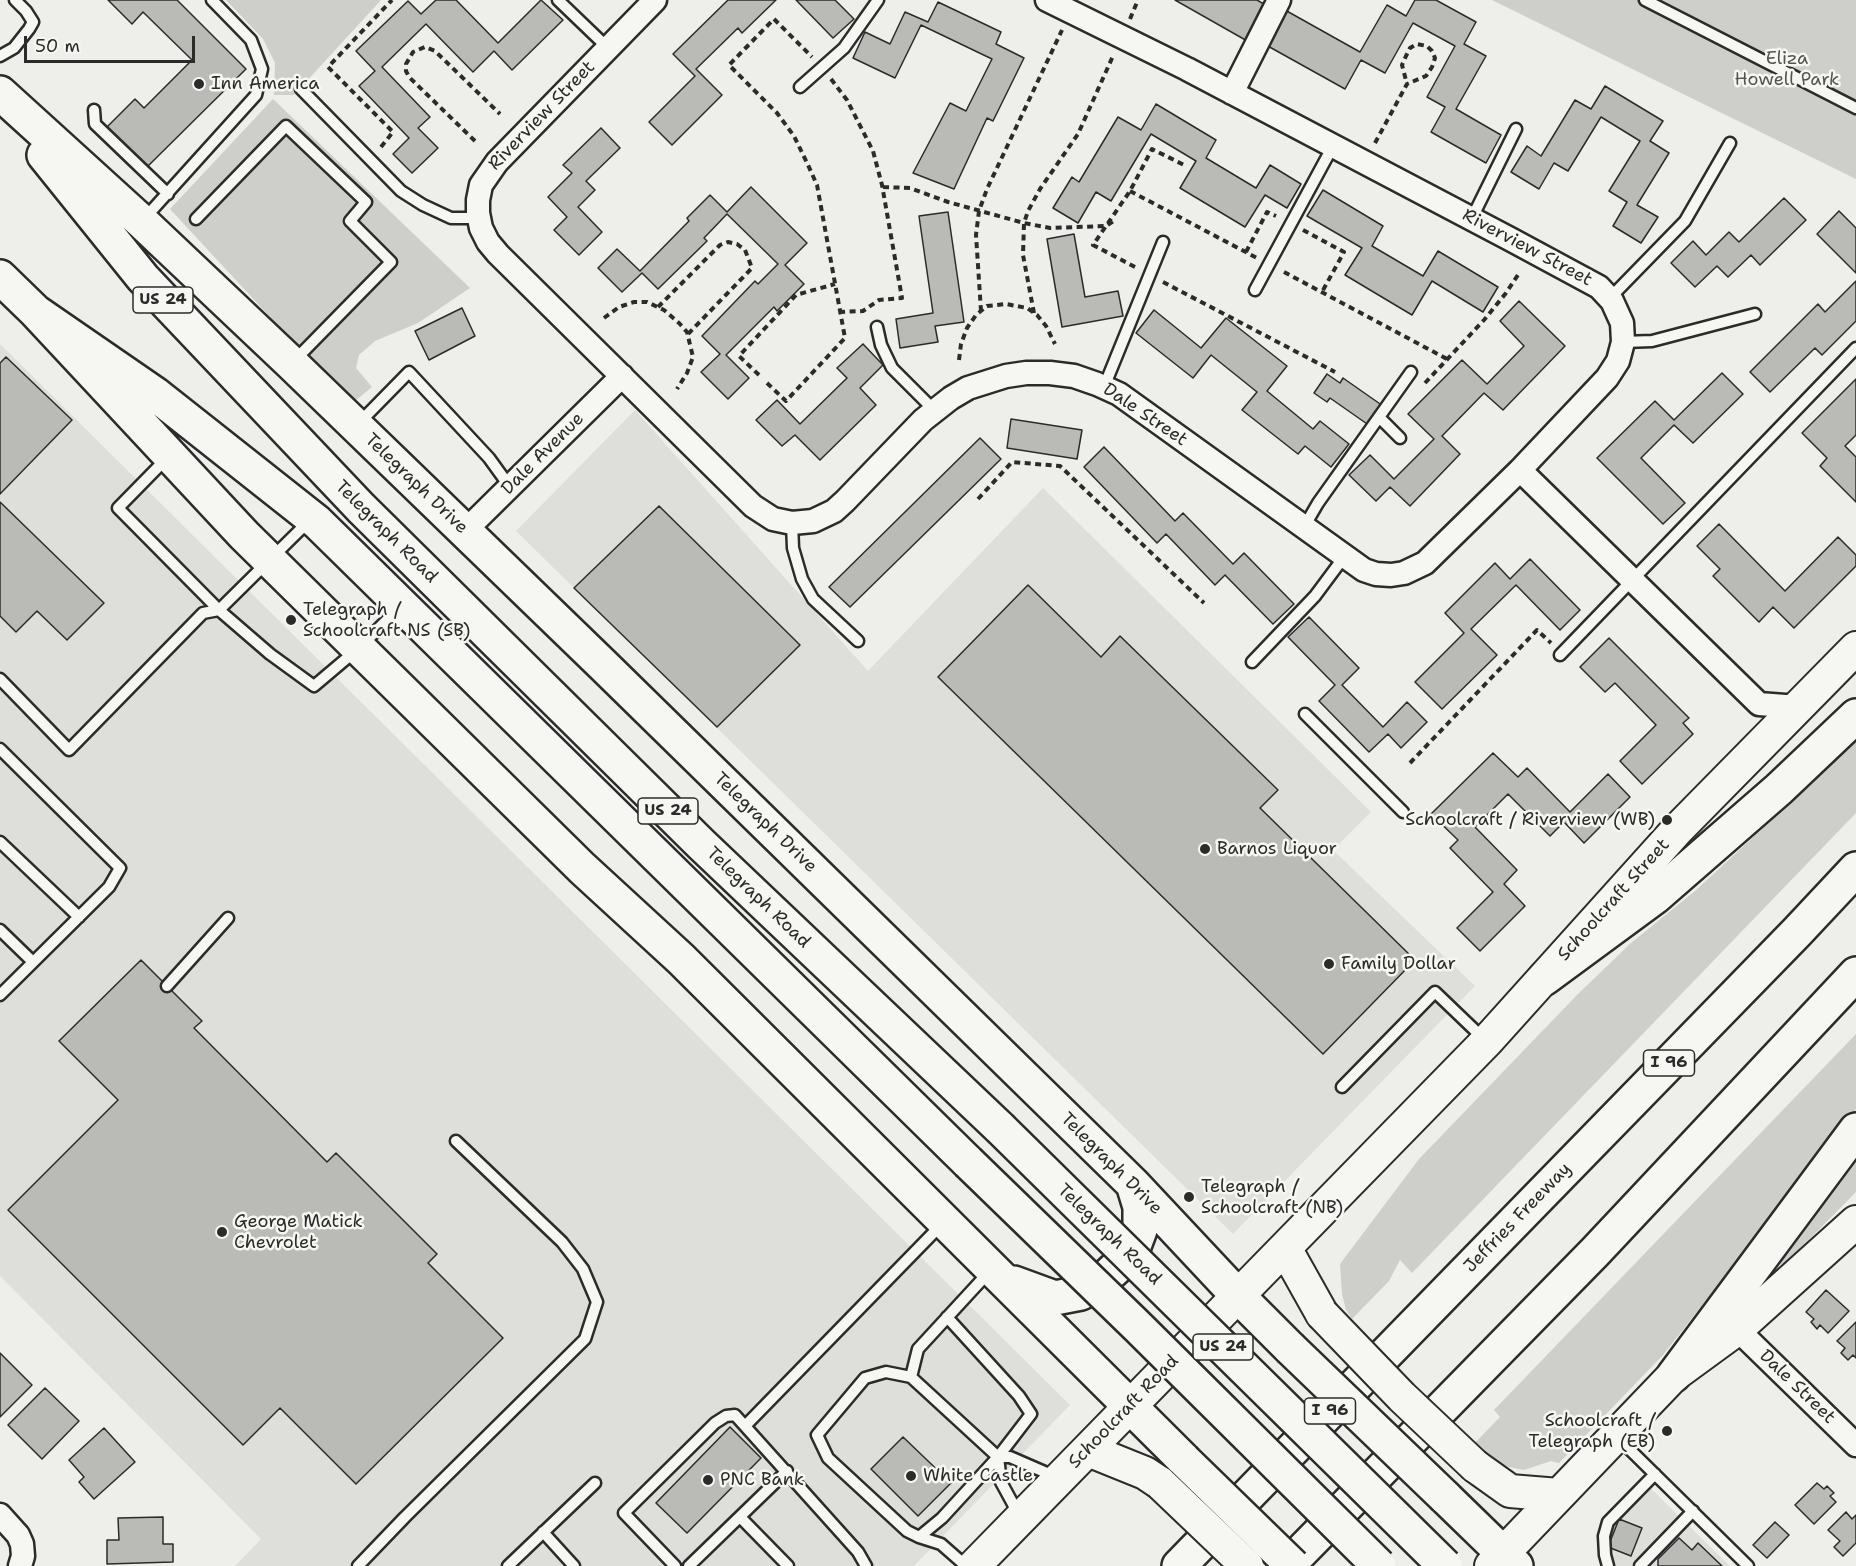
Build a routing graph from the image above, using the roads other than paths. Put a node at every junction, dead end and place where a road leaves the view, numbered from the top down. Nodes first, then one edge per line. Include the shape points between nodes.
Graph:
1 (15, 0) edge
2 (212, 0) edge
3 (558, 0) edge
4 (654, 0) edge
5 (878, 0) edge
6 (1047, 0) edge
7 (1279, 0) edge
8 (1644, 0) edge
9 (608, 48) junction
10 (0, 57) edge
11 (800, 87) dead end
12 (301, 88) dead end
13 (0, 93) edge
14 (1232, 93) junction
15 (0, 100) edge
16 (1856, 108) edge
17 (94, 110) dead end
18 (1516, 129) dead end
19 (1730, 143) dead end
20 (1333, 146) junction
21 (168, 194) junction
22 (1472, 218) junction
23 (196, 219) dead end
24 (479, 219) junction
25 (142, 222) junction
26 (1163, 242) dead end
27 (0, 278) edge
28 (1255, 290) dead end
29 (1610, 298) junction
30 (36, 312) junction
31 (1755, 314) dead end
32 (877, 327) dead end
33 (1623, 342) junction
34 (1856, 348) edge
35 (291, 363) junction
36 (1411, 372) dead end
37 (622, 376) junction
38 (1104, 387) junction
39 (934, 410) junction
40 (1379, 417) junction
41 (357, 426) junction
42 (1400, 438) dead end
43 (170, 456) junction
44 (1520, 470) junction
45 (510, 487) junction
46 (312, 518) junction
47 (792, 523) junction
48 (1304, 528) junction
49 (465, 531) junction
50 (1344, 557) junction
51 (268, 559) junction
52 (1633, 580) junction
53 (402, 605) junction
54 (219, 610) junction
55 (858, 641) dead end
56 (359, 648) junction
57 (1856, 648) edge
58 (1560, 655) dead end
59 (1252, 662) dead end
60 (0, 679) edge
61 (1798, 707) junction
62 (1305, 714) dead end
63 (1856, 716) edge
64 (0, 749) edge
65 (1403, 812) dead end
66 (0, 842) edge
67 (1856, 869) edge
68 (79, 917) junction
69 (228, 918) dead end
70 (0, 930) edge
71 (33, 962) junction
72 (1856, 974) edge
73 (1545, 978) junction
74 (167, 986) dead end
75 (0, 995) edge
76 (1487, 1041) junction
77 (1342, 1087) dead end
78 (1856, 1130) edge
79 (456, 1141) dead end
80 (1375, 1155) joint
81 (1133, 1184) junction
82 (945, 1220) junction
83 (1856, 1222) edge
84 (1285, 1248) junction
85 (1000, 1274) junction
86 (1238, 1296) junction
87 (947, 1317) junction
88 (1737, 1329) junction
89 (1674, 1375) junction
90 (911, 1377) junction
91 (1130, 1406) junction
92 (746, 1425) junction
93 (1615, 1435) junction
94 (1856, 1445) edge
95 (1088, 1449) junction
96 (998, 1457) junction
97 (787, 1472) junction
98 (1655, 1474) junction
99 (1059, 1479) junction
100 (595, 1483) dead end
101 (1559, 1495) junction
102 (1693, 1511) junction
103 (0, 1515) edge
104 (740, 1517) junction
105 (1021, 1518) junction
106 (543, 1532) junction
107 (919, 1537) junction
108 (1503, 1562) edge
109 (20, 1566) edge
110 (358, 1566) edge
111 (508, 1566) edge
112 (574, 1566) edge
113 (675, 1566) edge
114 (689, 1566) edge
115 (788, 1566) edge
116 (866, 1566) edge
117 (966, 1566) edge
118 (974, 1566) edge
119 (1179, 1566) edge
120 (1247, 1566) edge
121 (1287, 1566) edge
122 (1293, 1566) edge
123 (1379, 1566) edge
124 (1445, 1566) edge
125 (1608, 1566) edge
126 (1640, 1566) edge
127 (1748, 1566) edge

1 - 10 lane via 33,22 14,48
2 - 21 lane via 250,40 262,69 256,95
3 - 9 lane
4 - 9 street, Riverview Street
5 - 11 lane via 844,48
6 - 14 street, Riverview Street
7 - 14 street
8 - 16 lane
9 - 24 street, Riverview Street via 487,174 477,200
12 - 24 lane via 401,191 451,218
13 - 25 main road, Telegraph Drive
14 - 20 street, Riverview Street
15 - 124 main road, Telegraph Road / US 24, bridge via 143,278 354,501 701,844 1000,1128
17 - 21 lane via 95,124
18 - 22 lane
19 - 29 lane via 1684,220
20 - 22 street, Riverview Street
20 - 28 lane
21 - 25 lane
22 - 29 street, Riverview Street via 1599,287
23 - 35 lane via 286,126 366,202 350,221 391,262
24 - 37 street, Riverview Street via 488,242 498,254
25 - 35 main road, Telegraph Drive
26 - 38 lane
27 - 30 main road, US 24
29 - 33 street, Riverview Street via 1622,323
30 - 43 main road
30 - 46 main road, US 24 via 155,394
31 - 33 lane via 1652,341
32 - 39 lane via 892,368
33 - 44 street via 1618,361 1607,378
34 - 52 lane
35 - 41 main road, Telegraph Drive
36 - 40 lane
37 - 45 street, Dale Avenue
37 - 47 street via 753,506 773,519
38 - 39 street, Dale Street via 1074,376 1026,373 968,388
38 - 48 street, Dale Street
39 - 47 street, Dale Street via 834,511 813,521
40 - 42 lane
40 - 48 lane
41 - 45 lane via 409,372 489,458
41 - 49 main road, Telegraph Drive
43 - 51 main road
43 - 54 lane via 118,508
44 - 50 street, Dale Street via 1415,569 1376,574
44 - 52 street
45 - 49 street, Dale Avenue
46 - 51 lane
46 - 53 main road, US 24
47 - 55 lane via 793,548 813,599
48 - 50 street, Dale Street
49 - 81 main road, Telegraph Drive
50 - 59 lane via 1315,597
51 - 54 lane
51 - 56 main road
52 - 58 lane
52 - 61 street via 1759,704
53 - 56 lane
53 - 123 main road, US 24, bridge
54 - 56 lane via 314,686
54 - 60 lane via 203,613 69,750
56 - 82 main road
57 - 61 main road, Schoolcraft Street
61 - 73 main road, Schoolcraft Street via 1677,830
62 - 65 lane
63 - 73 main road via 1655,897
64 - 68 lane via 120,868 109,887
66 - 68 lane
67 - 119 main road, Jeffries Freeway / I 96
68 - 71 lane
69 - 74 lane
70 - 71 lane
71 - 75 lane
72 - 121 main road via 1595,1252
73 - 76 main road, Schoolcraft Street
76 - 77 lane via 1435,992
76 - 80 main road, Schoolcraft Street
78 - 89 main road
79 - 110 lane via 562,1242 583,1269 597,1302 585,1339
80 - 84 main road, Schoolcraft Road
81 - 85 main road via 1140,1207 1140,1230 1131,1254 1105,1278 1081,1293 1055,1298
81 - 86 main road, Telegraph Drive
82 - 85 main road
82 - 92 lane
83 - 88 main road
84 - 86 main road, Schoolcraft Road
84 - 101 main road, bridge via 1323,1314 1475,1466 1510,1491
85 - 87 lane
85 - 91 main road
86 - 91 main road, Schoolcraft Road
86 - 108 main road, Telegraph Drive, bridge via 1445,1497
87 - 90 lane via 918,1349
87 - 96 lane via 1031,1414
88 - 89 main road
88 - 94 street, Dale Street
89 - 93 main road
90 - 96 lane
90 - 107 lane via 886,1372 865,1377 817,1435 828,1458 908,1532
91 - 95 main road, Schoolcraft Road
91 - 122 main road, bridge
92 - 97 lane
92 - 113 lane via 735,1415 715,1423 624,1513
93 - 98 lane
93 - 101 main road
95 - 99 main road, Schoolcraft Road
95 - 120 main road, bridge via 1160,1483
96 - 99 lane via 1010,1457
96 - 105 lane via 1001,1482
96 - 107 lane via 942,1518
97 - 104 lane
97 - 116 lane
98 - 102 lane
98 - 125 lane via 1608,1522 1604,1536
99 - 105 main road, Schoolcraft Road
100 - 106 lane
101 - 108 main road
102 - 126 lane
102 - 127 lane
103 - 109 street via 22,1544
104 - 114 lane
104 - 115 lane
105 - 118 main road, Schoolcraft Road
106 - 111 lane
106 - 112 lane
107 - 117 lane via 941,1544

